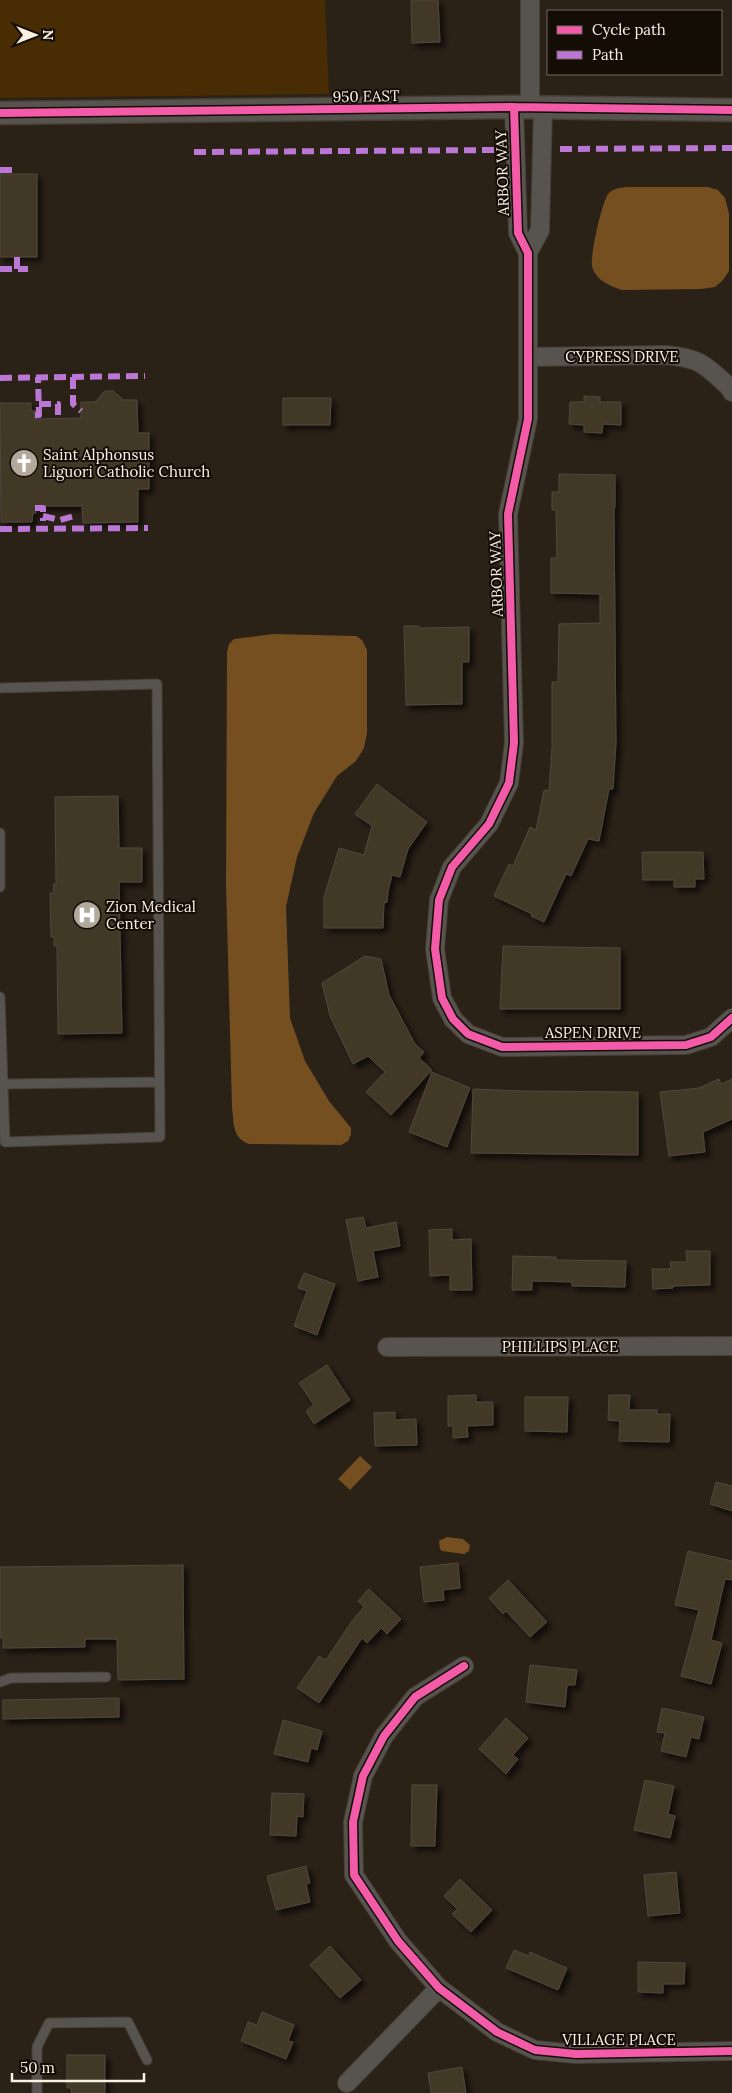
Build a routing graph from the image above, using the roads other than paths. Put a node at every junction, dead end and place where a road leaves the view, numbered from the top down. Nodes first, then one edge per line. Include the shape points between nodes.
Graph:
1 (530, 0) edge
2 (529, 107) junction
3 (732, 110) edge
4 (0, 113) edge
5 (528, 253) junction
6 (528, 358) junction
7 (732, 392) edge
8 (0, 688) edge
9 (0, 834) edge
10 (0, 859) edge
11 (0, 887) edge
12 (0, 996) edge
13 (732, 1018) edge
14 (453, 1019) joint
15 (159, 1082) junction
16 (3, 1084) junction
17 (732, 1346) edge
18 (387, 1347) dead end
19 (464, 1666) dead end
20 (106, 1677) dead end
21 (0, 1682) edge
22 (439, 1988) junction
23 (732, 2052) edge
24 (146, 2060) dead end
25 (347, 2083) dead end
26 (37, 2093) edge

1 - 2 street
2 - 3 street, 950 EAST
2 - 4 street, 950 EAST
2 - 5 street, ARBOR WAY via 518,233
2 - 5 street, ARBOR WAY via 540,230
5 - 6 street, ARBOR WAY
6 - 7 street, CYPRESS DRIVE via 687,356 707,366
6 - 14 street, ARBOR WAY via 528,419 508,514 514,743 509,783 488,824 452,867 439,900 435,949 442,998
8 - 15 lane via 157,684
9 - 10 lane
10 - 11 lane
12 - 16 lane
13 - 14 street, ASPEN DRIVE via 711,1037 686,1045 512,1047 502,1047 468,1034
15 - 16 lane
15 - 16 lane via 160,1137 6,1142
17 - 18 street, PHILLIPS PLACE
19 - 22 street, VILLAGE PLACE via 415,1697 384,1736 362,1776 353,1822 354,1875 398,1941
20 - 21 lane via 11,1678
22 - 23 street, VILLAGE PLACE via 497,2032 535,2050 576,2054
22 - 25 street
24 - 26 lane via 128,2022 49,2023 37,2047

